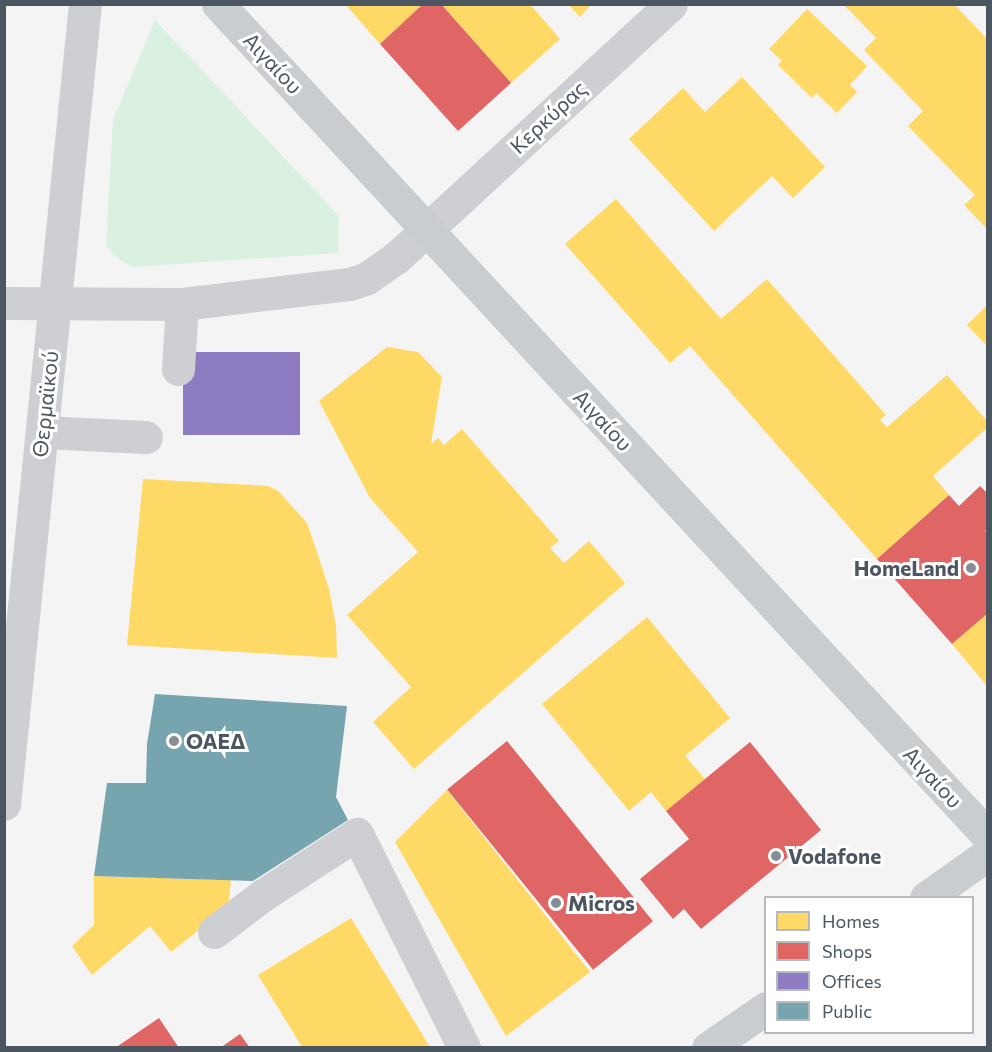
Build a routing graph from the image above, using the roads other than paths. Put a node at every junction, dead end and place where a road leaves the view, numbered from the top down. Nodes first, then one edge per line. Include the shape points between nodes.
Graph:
1 (85, 4) edge
2 (218, 4) edge
3 (670, 4) edge
4 (426, 229) junction
5 (4, 303) edge
6 (182, 304) junction
7 (55, 305) junction
8 (178, 369) dead end
9 (42, 432) junction
10 (146, 437) dead end
11 (15, 601) edge
12 (4, 804) edge
13 (987, 836) edge
14 (987, 854) edge
15 (927, 896) edge
16 (214, 932) dead end
17 (764, 1009) edge
18 (464, 1047) edge
19 (708, 1047) edge

1 - 7 street, Θερμαϊκού
2 - 4 main road, Αιγαίου
3 - 4 street, Κερκύρας
4 - 6 street, Κερκύρας via 382,269 350,284
4 - 13 main road, Αιγαίου
5 - 7 street, Κερκύρας
6 - 7 street, Κερκύρας
6 - 8 street
7 - 9 street, Θερμαϊκού
9 - 10 street
9 - 11 street, Θερμαϊκού
11 - 12 street, Θερμαϊκού
14 - 15 main road
16 - 18 street via 357,834
17 - 19 main road

